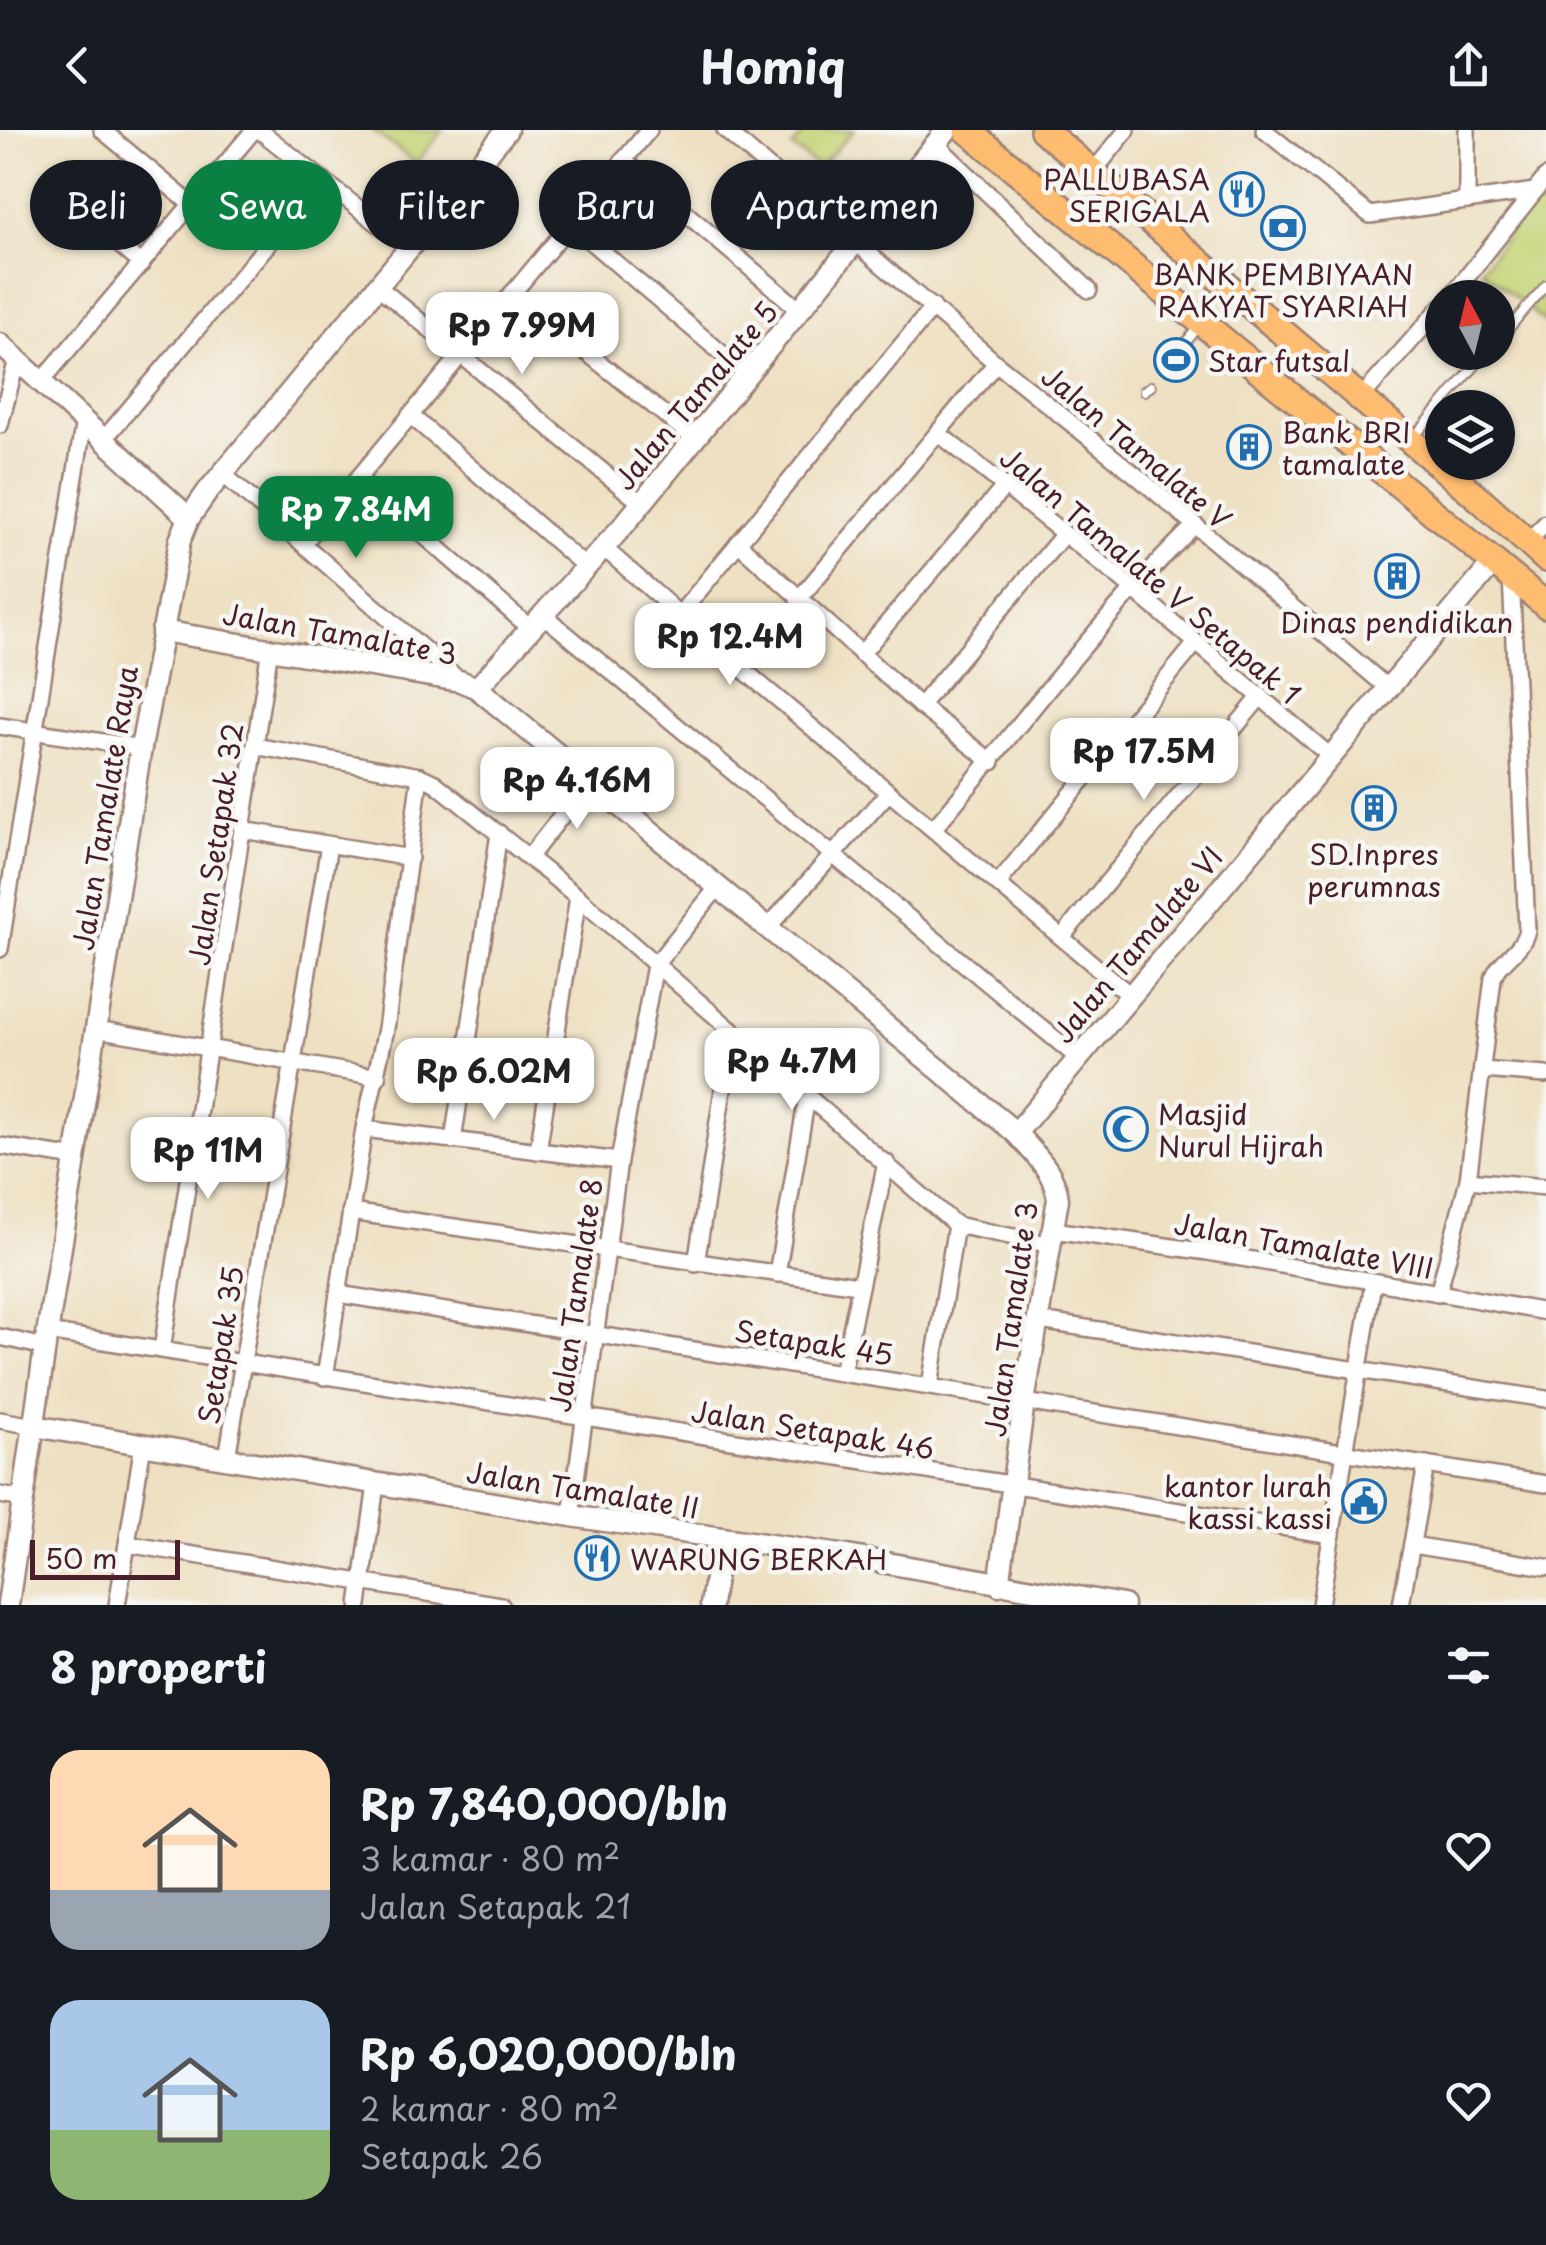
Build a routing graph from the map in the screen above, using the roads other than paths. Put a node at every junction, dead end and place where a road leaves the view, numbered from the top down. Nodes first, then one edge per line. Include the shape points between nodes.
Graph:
1 (102, 130) edge
2 (257, 130) edge
3 (507, 130) edge
4 (649, 130) edge
5 (726, 130) edge
6 (967, 130) edge
7 (1044, 130) edge
8 (1127, 130) edge
9 (1264, 130) edge
10 (1467, 130) edge
11 (942, 137) edge
12 (231, 160) edge
13 (295, 160) edge
14 (482, 160) edge
15 (623, 160) edge
16 (762, 160) edge
17 (923, 160) edge
18 (1093, 172) junction
19 (1546, 177) edge
20 (1535, 191) junction
21 (182, 197) edge
22 (342, 197) edge
23 (1468, 201) junction
24 (362, 212) edge
25 (1366, 213) junction
26 (182, 217) edge
27 (691, 218) edge
28 (1380, 230) dead end
29 (125, 250) edge
30 (263, 250) edge
31 (407, 250) edge
32 (548, 250) edge
33 (601, 250) edge
34 (851, 250) edge
35 (868, 250) edge
36 (1191, 254) junction
37 (142, 264) junction
38 (1464, 280) edge
39 (1546, 285) edge
40 (376, 286) junction
41 (1089, 290) dead end
42 (1166, 291) junction
43 (512, 293) junction
44 (933, 307) junction
45 (801, 312) junction
46 (1515, 321) edge
47 (1202, 322) junction
48 (1425, 325) edge
49 (0, 344) edge
50 (1183, 346) dead end
51 (459, 354) junction
52 (17, 359) junction
53 (996, 363) junction
54 (1472, 370) edge
55 (747, 374) junction
56 (42, 382) junction
57 (1360, 400) junction
58 (410, 415) junction
59 (84, 420) junction
60 (0, 426) edge
61 (938, 432) junction
62 (105, 438) junction
63 (695, 438) junction
64 (1410, 442) junction
65 (223, 474) junction
66 (358, 478) junction
67 (1005, 486) junction
68 (641, 503) junction
69 (188, 518) junction
70 (1546, 523) edge
71 (1194, 526) junction
72 (1064, 534) junction
73 (738, 543) junction
74 (302, 544) junction
75 (604, 548) junction
76 (1536, 550) edge
77 (587, 568) junction
78 (1503, 568) junction
79 (1132, 588) junction
80 (798, 600) junction
81 (1546, 605) edge
82 (679, 615) junction
83 (536, 621) junction
84 (162, 631) junction
85 (1196, 643) junction
86 (270, 648) junction
87 (861, 654) junction
88 (468, 685) junction
89 (1388, 688) junction
90 (1261, 696) junction
91 (920, 706) junction
92 (0, 726) edge
93 (35, 731) junction
94 (255, 746) junction
95 (141, 748) junction
96 (1330, 756) junction
97 (992, 762) junction
98 (420, 776) junction
99 (590, 780) junction
100 (889, 792) junction
101 (934, 828) junction
102 (242, 830) junction
103 (500, 833) junction
104 (329, 845) junction
105 (830, 854) junction
106 (529, 857) junction
107 (410, 858) junction
108 (999, 882) junction
109 (718, 887) junction
110 (578, 897) junction
111 (769, 926) junction
112 (1062, 937) junction
113 (0, 949) edge
114 (655, 965) junction
115 (1132, 996) junction
116 (96, 1029) junction
117 (732, 1032) junction
118 (210, 1047) junction
119 (1078, 1058) junction
120 (294, 1062) junction
121 (1482, 1070) junction
122 (1546, 1075) edge
123 (378, 1076) junction
124 (807, 1097) junction
125 (364, 1129) junction
126 (1016, 1133) junction
127 (453, 1140) junction
128 (0, 1146) edge
129 (538, 1151) junction
130 (76, 1158) junction
131 (620, 1161) junction
132 (886, 1162) junction
133 (1468, 1180) junction
134 (1546, 1187) edge
135 (350, 1212) junction
136 (956, 1225) junction
137 (1053, 1237) junction
138 (607, 1250) junction
139 (696, 1264) junction
140 (777, 1274) junction
141 (1373, 1284) junction
142 (858, 1285) junction
143 (338, 1294) junction
144 (1438, 1294) junction
145 (1546, 1312) edge
146 (1040, 1321) junction
147 (596, 1333) junction
148 (0, 1338) edge
149 (46, 1340) junction
150 (162, 1350) junction
151 (242, 1364) junction
152 (1360, 1370) junction
153 (842, 1372) junction
154 (326, 1377) junction
155 (930, 1386) junction
156 (1546, 1399) edge
157 (1024, 1402) junction
158 (583, 1419) junction
159 (0, 1420) edge
160 (34, 1426) junction
161 (143, 1444) junction
162 (1347, 1452) junction
163 (227, 1458) junction
164 (1426, 1465) junction
165 (1546, 1484) edge
166 (376, 1485) junction
167 (1014, 1486) junction
168 (0, 1495) edge
169 (24, 1499) junction
170 (571, 1516) junction
171 (1332, 1535) junction
172 (722, 1538) junction
173 (127, 1544) junction
174 (1412, 1545) junction
175 (1546, 1567) edge
176 (362, 1582) junction
177 (999, 1585) junction
178 (6, 1599) edge
179 (453, 1601) edge
180 (118, 1605) edge
181 (359, 1605) edge
182 (501, 1605) edge
183 (711, 1605) edge
184 (1123, 1605) edge
185 (1320, 1605) edge
186 (1400, 1605) edge

1 - 21 street
2 - 12 street
2 - 13 street
3 - 14 street, Jalan Tamalate Raya
4 - 15 street
5 - 16 street, Jalan Tamalate V
6 - 42 main road
7 - 18 main road
8 - 18 street
9 - 25 street
10 - 23 street
11 - 17 street, Jalan Tamalate 5
11 - 41 street
18 - 36 main road
19 - 20 street
20 - 23 street
20 - 38 street
22 - 24 street
23 - 25 street
25 - 28 street
26 - 37 street
27 - 45 street
29 - 37 street
30 - 62 street
31 - 40 street, Jalan Tamalate Raya
32 - 43 street
33 - 55 street
34 - 45 street, Jalan Tamalate 5
35 - 44 street, Jalan Tamalate V
36 - 42 main road
36 - 57 main road
37 - 56 street
39 - 46 lane
40 - 51 street
40 - 65 street, Jalan Tamalate Raya
42 - 47 main road
43 - 51 street
43 - 63 street
44 - 53 street, Jalan Tamalate V
44 - 73 street
45 - 55 street, Jalan Tamalate 5
47 - 50 lane
47 - 78 main road
48 - 57 street
49 - 52 street
51 - 58 street
51 - 68 street
52 - 56 street
52 - 60 street
53 - 61 street
53 - 71 street, Jalan Tamalate V
54 - 64 lane
55 - 63 street, Jalan Tamalate 5
56 - 59 street
57 - 64 main road
58 - 66 street
58 - 77 street
59 - 62 street
59 - 93 street
61 - 67 street, Jalan Tamalate V Setapak 1
61 - 80 street
62 - 69 street
63 - 68 street, Jalan Tamalate 5
64 - 76 main road
65 - 69 street, Jalan Tamalate Raya
65 - 74 street
66 - 74 street
66 - 83 street
67 - 72 street, Jalan Tamalate V Setapak 1
67 - 87 street
68 - 75 street, Jalan Tamalate 5
69 - 84 street, Jalan Tamalate Raya
70 - 76 street
71 - 79 street
71 - 89 street, Jalan Tamalate V
72 - 79 street, Jalan Tamalate V Setapak 1
72 - 91 street
73 - 80 street
73 - 82 street
74 - 88 street
75 - 77 street, Jalan Tamalate 5
75 - 82 street
77 - 83 street, Jalan Tamalate 5
78 - 81 main road
78 - 89 street, Jalan Tamalate VI
78 - 121 street via 1527,930 1524,944 1493,978
79 - 85 street, Jalan Tamalate V Setapak 1
79 - 97 street
80 - 87 street
82 - 100 street
83 - 88 street, Jalan Tamalate 5
83 - 105 street
84 - 86 street, Jalan Tamalate 3
84 - 95 street, Jalan Tamalate Raya
85 - 90 street, Jalan Tamalate V Setapak 1
85 - 108 street
86 - 88 street, Jalan Tamalate 3
86 - 94 street, Jalan Setapak 32
87 - 91 street
88 - 99 street, Jalan Tamalate 3
89 - 96 street, Jalan Tamalate VI
90 - 96 street, Jalan Tamalate V Setapak 1
90 - 112 street
91 - 97 street
92 - 93 street
93 - 95 street
93 - 113 street
94 - 98 street
94 - 102 street, Jalan Setapak 32
95 - 116 street, Jalan Tamalate Raya
96 - 115 street, Jalan Tamalate VI
97 - 101 street
98 - 103 street
98 - 107 street
99 - 106 street
99 - 109 street, Jalan Tamalate 3
100 - 101 street
100 - 105 street
101 - 108 street
102 - 104 street
102 - 118 street, Jalan Setapak 32
103 - 106 street
103 - 127 street
104 - 107 street
104 - 120 street, Setapak 35
105 - 111 street
105 - 119 street
106 - 110 street
107 - 123 street
108 - 112 street
109 - 111 street, Jalan Tamalate 3
109 - 114 street
110 - 114 street
110 - 129 street
111 - 126 street, Jalan Tamalate 3
112 - 115 street
114 - 117 street
114 - 131 street, Jalan Tamalate 8
115 - 119 street, Jalan Tamalate VI
116 - 118 street
116 - 130 street, Jalan Tamalate Raya
117 - 124 street
117 - 139 street
118 - 120 street
118 - 150 street, Jalan Setapak 32
119 - 126 street, Jalan Tamalate VI
120 - 123 street
120 - 151 street, Setapak 35
121 - 122 street
121 - 133 street
123 - 125 street
124 - 132 street
124 - 140 street
125 - 127 street
125 - 135 street
126 - 137 street, Jalan Tamalate 3 via 1056,1183
127 - 129 street
128 - 130 street
129 - 131 street
130 - 149 street, Jalan Tamalate Raya
131 - 138 street, Jalan Tamalate 8
132 - 136 street
132 - 142 street
133 - 134 street
133 - 144 street
135 - 138 street
135 - 143 street
136 - 137 street, Jalan Tamalate VIII
136 - 155 street
137 - 141 street, Jalan Tamalate VIII via 1208,1252
137 - 146 street, Jalan Tamalate 3
138 - 139 street
138 - 147 street, Jalan Tamalate 8
139 - 140 street
140 - 142 street
141 - 144 street, Jalan Tamalate VIII
141 - 152 street
142 - 153 street
143 - 147 street, Setapak 45
143 - 154 street
144 - 145 street, Jalan Tamalate VIII
146 - 152 street
146 - 157 street, Jalan Tamalate 3
147 - 153 street, Setapak 45
147 - 158 street, Jalan Tamalate 8
148 - 149 street, Jalan Setapak 46
149 - 150 street, Jalan Setapak 46
149 - 160 street, Jalan Tamalate Raya
150 - 151 street, Jalan Setapak 46
151 - 154 street, Jalan Setapak 46
151 - 163 street, Setapak 35
152 - 156 street
152 - 162 street
153 - 155 street, Setapak 45
154 - 158 street, Jalan Setapak 46
155 - 157 street, Setapak 45
157 - 162 street, Setapak 45
157 - 167 street, Jalan Tamalate 3
158 - 167 street, Jalan Setapak 46
158 - 170 street, Jalan Tamalate 8
159 - 160 street
160 - 161 street, Jalan Tamalate II
160 - 169 street, Jalan Tamalate Raya
161 - 163 street, Jalan Tamalate II
161 - 173 street
162 - 164 street, Setapak 45
162 - 171 street
163 - 166 street, Jalan Tamalate II
164 - 165 street, Setapak 45
164 - 174 street
166 - 170 street, Jalan Tamalate II
166 - 176 street
167 - 171 street, Jalan Setapak 46
167 - 177 street, Jalan Tamalate 3
168 - 169 street
169 - 178 street, Jalan Tamalate Raya
170 - 172 street, Jalan Tamalate II
171 - 185 street
172 - 177 street, Jalan Tamalate II
172 - 183 street
173 - 176 street
173 - 180 street
174 - 175 street
174 - 186 street
176 - 179 street
176 - 181 street
177 - 184 street, Jalan Tamalate II
179 - 182 street

